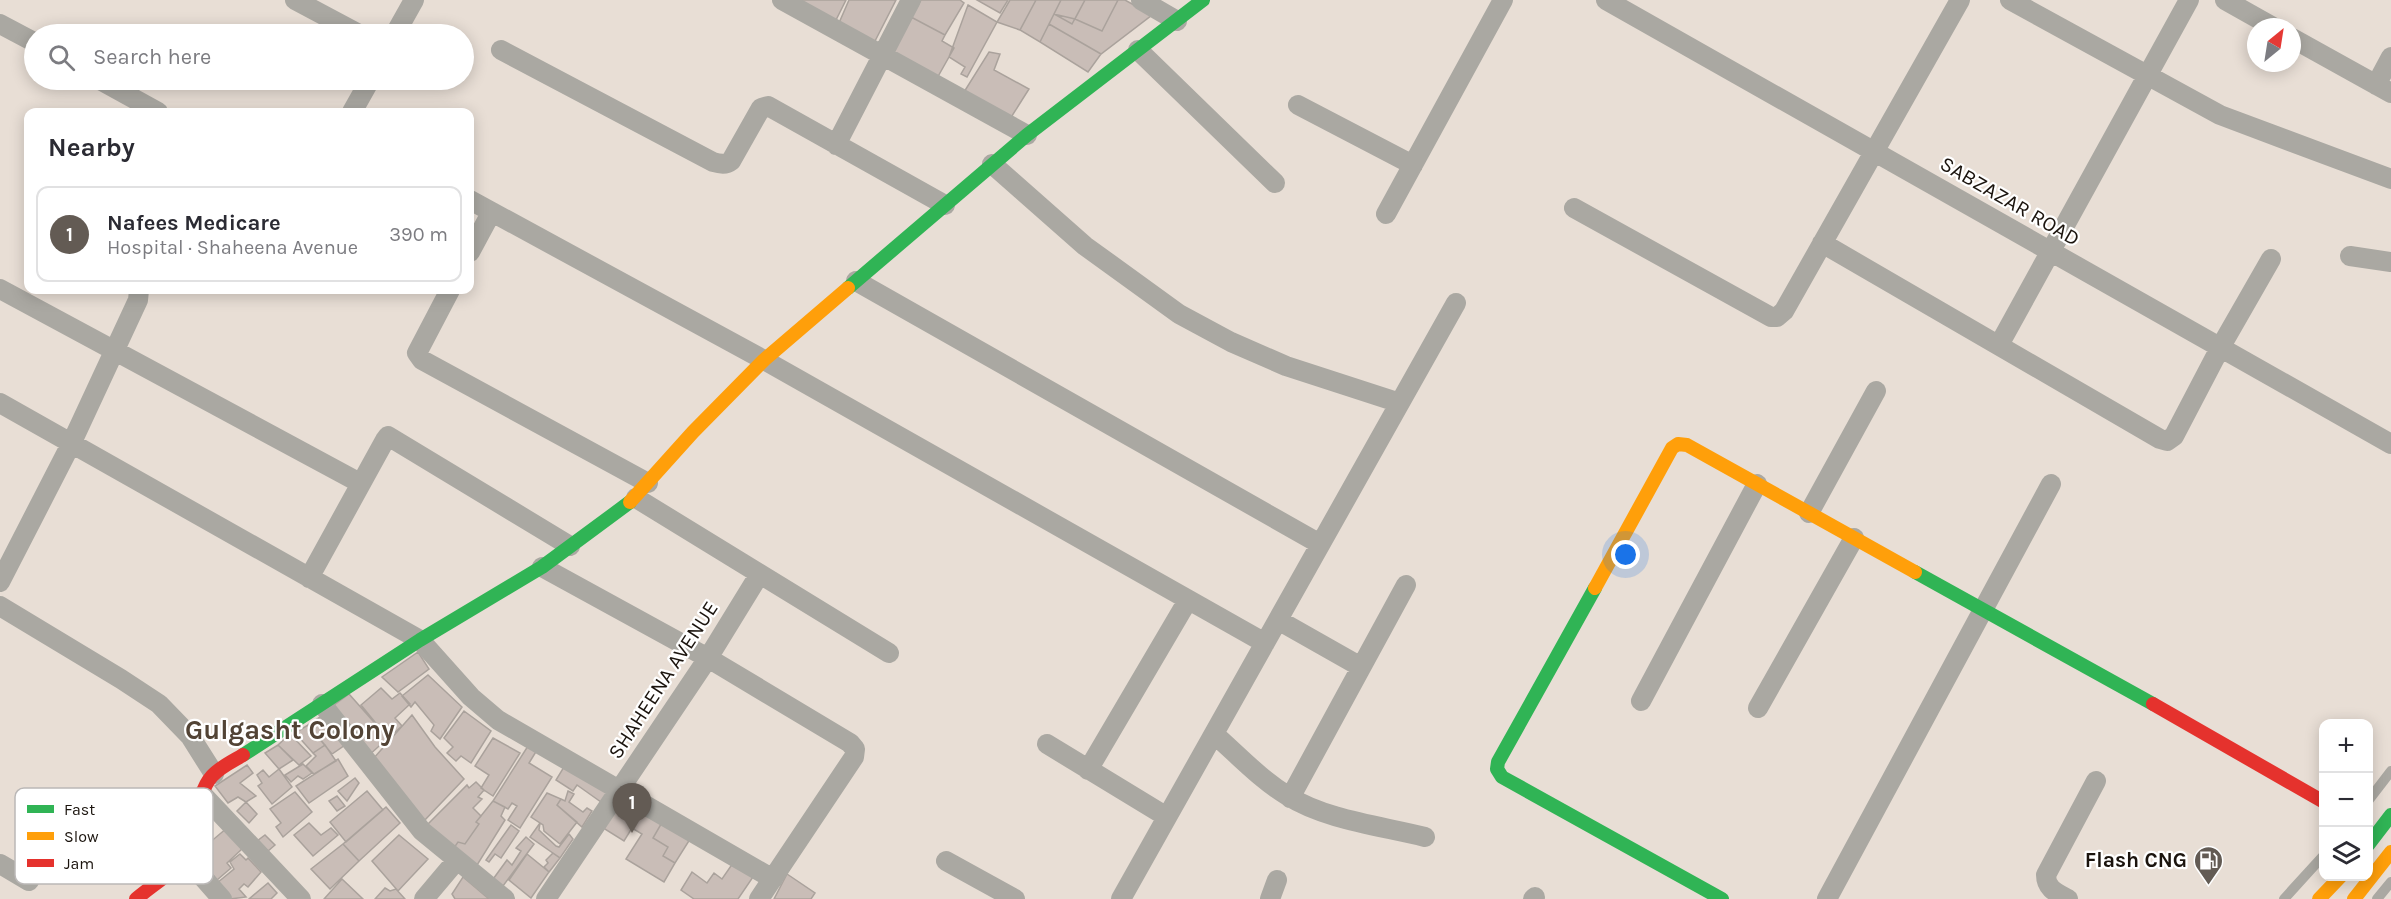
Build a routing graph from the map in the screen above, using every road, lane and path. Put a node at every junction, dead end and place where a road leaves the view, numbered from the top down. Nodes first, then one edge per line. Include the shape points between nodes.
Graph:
1 (295, 0) edge
2 (414, 0) edge
3 (782, 0) edge
4 (911, 0) edge
5 (1141, 0) edge
6 (1203, 0) edge
7 (1503, 0) edge
8 (1606, 0) edge
9 (1960, 0) edge
10 (2010, 0) edge
11 (2189, 0) edge
12 (2225, 0) edge
13 (2257, 18) edge
14 (1177, 21) junction
15 (0, 24) edge
16 (340, 24) edge
17 (401, 24) edge
18 (24, 37) edge
19 (2301, 43) edge
20 (501, 50) dead end
21 (1138, 50) junction
22 (882, 55) junction
23 (2391, 57) edge
24 (2147, 76) junction
25 (2383, 89) edge
26 (116, 90) edge
27 (364, 90) edge
28 (1298, 105) dead end
29 (146, 108) edge
30 (354, 108) edge
31 (1027, 135) junction
32 (836, 145) junction
33 (1874, 152) junction
34 (992, 164) junction
35 (1413, 165) junction
36 (2391, 180) edge
37 (1275, 183) dead end
38 (474, 202) edge
39 (945, 205) junction
40 (1574, 208) dead end
41 (491, 213) junction
42 (1386, 214) dead end
43 (1822, 243) junction
44 (474, 245) edge
45 (2051, 252) junction
46 (2350, 256) dead end
47 (2271, 259) dead end
48 (2391, 262) edge
49 (855, 281) junction
50 (0, 289) edge
51 (139, 294) edge
52 (448, 294) edge
53 (1456, 303) dead end
54 (1999, 345) junction
55 (2220, 348) junction
56 (113, 350) junction
57 (764, 360) junction
58 (1876, 391) dead end
59 (0, 403) edge
60 (1400, 403) junction
61 (72, 442) junction
62 (2391, 444) edge
63 (360, 483) junction
64 (1757, 484) junction
65 (2051, 484) dead end
66 (642, 490) junction
67 (1809, 513) junction
68 (1854, 538) junction
69 (1320, 544) junction
70 (570, 546) junction
71 (542, 567) junction
72 (759, 575) junction
73 (309, 578) junction
74 (0, 582) edge
75 (1406, 585) dead end
76 (1188, 600) junction
77 (0, 606) edge
78 (1983, 610) junction
79 (1278, 620) junction
80 (420, 640) junction
81 (1265, 643) junction
82 (889, 653) dead end
83 (708, 658) junction
84 (1361, 667) junction
85 (1641, 701) dead end
86 (322, 704) junction
87 (1758, 708) dead end
88 (1214, 734) junction
89 (1047, 744) dead end
90 (1088, 770) junction
91 (2391, 771) edge
92 (214, 774) junction
93 (2096, 781) dead end
94 (205, 788) edge
95 (620, 789) junction
96 (2373, 794) edge
97 (1290, 798) junction
98 (2319, 798) edge
99 (213, 806) edge
100 (2391, 815) edge
101 (1167, 817) junction
102 (2373, 835) edge
103 (1425, 837) dead end
104 (2391, 852) edge
105 (2319, 860) edge
106 (456, 861) junction
107 (946, 861) dead end
108 (0, 864) edge
109 (15, 872) edge
110 (773, 879) junction
111 (1277, 880) dead end
112 (2336, 881) edge
113 (2391, 882) edge
114 (154, 884) edge
115 (209, 884) edge
116 (137, 899) edge
117 (222, 899) edge
118 (301, 899) edge
119 (424, 899) edge
120 (505, 899) edge
121 (546, 899) edge
122 (759, 899) edge
123 (1015, 899) edge
124 (1120, 899) edge
125 (1270, 899) edge
126 (1722, 899) edge
127 (1827, 899) edge
128 (2068, 899) edge
129 (2284, 899) edge
130 (2319, 899) edge
131 (2354, 899) edge
132 (2377, 899) edge

1 - 16 street
2 - 17 street
3 - 22 street
4 - 22 street
5 - 14 street
6 - 14 street
7 - 35 street
8 - 33 street, SABZAZAR ROAD
9 - 33 street
10 - 24 street
11 - 24 street
12 - 13 street
14 - 21 street
15 - 18 street
19 - 25 street
20 - 32 street via 713,162 728,164 763,105
21 - 31 street
21 - 37 street
22 - 31 street
22 - 32 street
23 - 25 street
24 - 36 street via 2220,115
24 - 45 street
26 - 29 street
27 - 30 street
28 - 35 street
31 - 34 street
32 - 39 street
33 - 43 street
33 - 45 street, SABZAZAR ROAD
34 - 39 street
34 - 60 street via 1085,246 1179,314 1286,366
35 - 42 street
38 - 41 street
39 - 49 street
40 - 43 street via 1771,317 1784,311
41 - 44 street
41 - 57 street
43 - 54 street
45 - 54 street
45 - 55 street, SABZAZAR ROAD
46 - 48 street
47 - 55 street
49 - 57 street
49 - 69 street
50 - 56 street
51 - 56 street
52 - 66 street via 417,354 422,360
53 - 60 street
54 - 55 street via 2167,441 2174,436
55 - 62 street, SABZAZAR ROAD
56 - 61 street
56 - 63 street
57 - 66 street
57 - 76 street
58 - 67 street
59 - 61 street
60 - 69 street
61 - 73 street
61 - 74 street
63 - 70 street via 388,436
63 - 73 street
64 - 67 street
64 - 85 street
64 - 126 street via 1687,445 1672,448 1497,769 1502,777
65 - 78 street
66 - 70 street
66 - 72 street
67 - 68 street
68 - 78 street
68 - 87 street
69 - 79 street
70 - 71 street
71 - 80 street
71 - 83 street
72 - 82 street
72 - 83 street, SHAHEENA AVENUE
73 - 80 street
75 - 84 street
76 - 81 street
76 - 90 street
77 - 92 street via 159,705 190,736
78 - 98 street
78 - 127 street
79 - 81 street
79 - 84 street
80 - 86 street
80 - 95 street via 471,697 498,720
81 - 88 street
83 - 95 street, SHAHEENA AVENUE
83 - 110 street via 855,749 854,757
84 - 97 street
86 - 92 street
86 - 106 street via 422,831
88 - 97 street via 1267,783
88 - 101 street
89 - 90 street
90 - 101 street
91 - 96 lane
92 - 94 street
93 - 128 street via 2046,875 2052,890
95 - 110 street
95 - 121 street, SHAHEENA AVENUE
97 - 103 street via 1322,812
99 - 118 street
100 - 102 street
101 - 124 street
104 - 131 street
105 - 129 lane
106 - 119 street
106 - 120 street
107 - 123 street
108 - 109 street
110 - 122 street
111 - 125 street
112 - 130 street
113 - 132 lane
114 - 116 street
115 - 117 street

